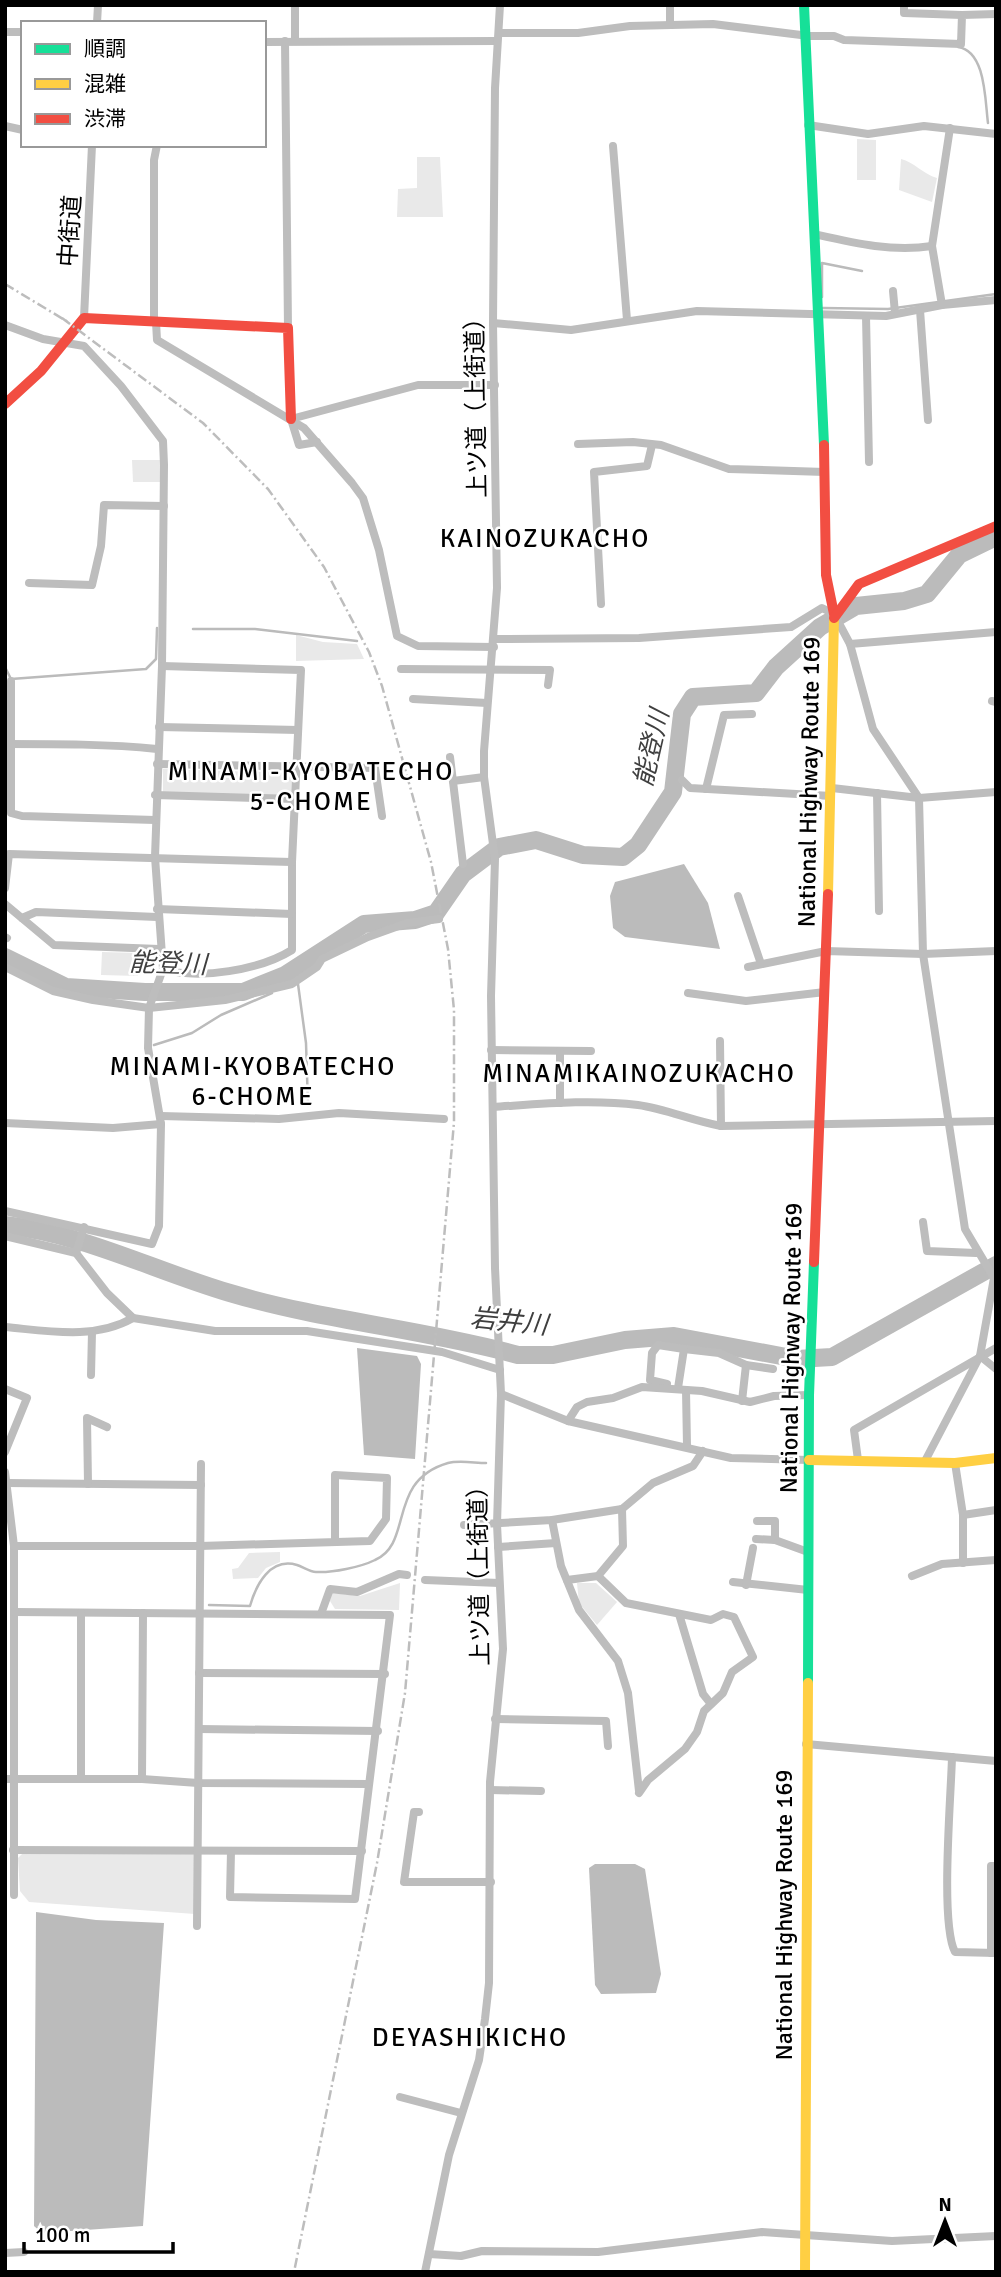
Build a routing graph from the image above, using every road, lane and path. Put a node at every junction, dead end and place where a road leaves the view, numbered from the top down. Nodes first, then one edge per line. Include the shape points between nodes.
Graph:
1 (295, 5) edge
2 (500, 5) edge
3 (670, 5) edge
4 (804, 5) edge
5 (904, 5) edge
6 (996, 14) edge
7 (962, 15) junction
8 (670, 24) junction
9 (804, 35) junction
10 (498, 37) junction
11 (266, 41) edge
12 (285, 41) junction
13 (295, 41) junction
14 (808, 125) junction
15 (950, 128) junction
16 (996, 134) edge
17 (613, 146) dead end
18 (92, 147) edge
19 (157, 147) edge
20 (814, 234) junction
21 (933, 246) junction
22 (892, 291) dead end
23 (996, 300) edge
24 (942, 305) junction
25 (920, 310) junction
26 (818, 313) junction
27 (895, 313) junction
28 (866, 316) junction
29 (85, 318) junction
30 (627, 320) junction
31 (155, 321) junction
32 (493, 323) junction
33 (5, 325) edge
34 (288, 328) junction
35 (65, 342) junction
36 (495, 385) junction
37 (5, 404) edge
38 (291, 419) junction
39 (928, 420) dead end
40 (317, 442) junction
41 (578, 444) dead end
42 (652, 445) junction
43 (869, 462) dead end
44 (825, 472) junction
45 (164, 506) junction
46 (996, 526) edge
47 (29, 583) dead end
48 (601, 604) dead end
49 (834, 614) junction
50 (996, 632) edge
51 (495, 643) junction
52 (850, 644) junction
53 (162, 666) junction
54 (490, 668) junction
55 (401, 669) dead end
56 (11, 681) dead end
57 (548, 685) dead end
58 (413, 699) dead end
59 (487, 704) junction
60 (751, 713) dead end
61 (159, 727) junction
62 (298, 730) junction
63 (7, 744) edge
64 (158, 749) junction
65 (450, 757) dead end
66 (157, 764) junction
67 (297, 766) junction
68 (484, 777) junction
69 (682, 780) dead end
70 (453, 781) junction
71 (706, 789) junction
72 (832, 792) junction
73 (996, 792) edge
74 (877, 793) junction
75 (155, 795) junction
76 (919, 798) junction
77 (295, 799) junction
78 (382, 816) dead end
79 (155, 820) junction
80 (155, 857) junction
81 (292, 862) junction
82 (463, 864) dead end
83 (5, 888) edge
84 (738, 896) dead end
85 (5, 904) edge
86 (879, 911) dead end
87 (157, 913) junction
88 (292, 914) junction
89 (22, 918) junction
90 (439, 919) dead end
91 (159, 949) junction
92 (826, 951) junction
93 (996, 951) edge
94 (923, 954) junction
95 (761, 964) junction
96 (5, 967) edge
97 (748, 967) dead end
98 (163, 969) junction
99 (825, 992) junction
100 (688, 993) dead end
101 (150, 1005) junction
102 (720, 1041) dead end
103 (491, 1050) junction
104 (560, 1051) junction
105 (591, 1051) dead end
106 (561, 1103) junction
107 (493, 1107) junction
108 (444, 1119) dead end
109 (161, 1120) junction
110 (951, 1122) junction
111 (996, 1122) edge
112 (5, 1123) edge
113 (721, 1126) junction
114 (818, 1126) junction
115 (5, 1211) edge
116 (923, 1222) dead end
117 (84, 1229) junction
118 (5, 1236) edge
119 (77, 1251) junction
120 (978, 1255) junction
121 (993, 1276) edge
122 (133, 1318) junction
123 (5, 1327) edge
124 (92, 1332) junction
125 (996, 1348) edge
126 (684, 1349) junction
127 (980, 1356) junction
128 (746, 1365) junction
129 (996, 1369) edge
130 (500, 1370) junction
131 (773, 1370) dead end
132 (91, 1375) dead end
133 (667, 1387) junction
134 (5, 1389) edge
135 (682, 1389) junction
136 (501, 1394) junction
137 (809, 1395) junction
138 (742, 1401) junction
139 (568, 1421) junction
140 (107, 1427) dead end
141 (687, 1446) junction
142 (703, 1451) junction
143 (5, 1452) edge
144 (996, 1458) edge
145 (809, 1460) junction
146 (858, 1460) junction
147 (925, 1461) junction
148 (955, 1463) junction
149 (201, 1464) dead end
150 (5, 1472) edge
151 (7, 1483) junction
152 (88, 1484) junction
153 (201, 1485) junction
154 (622, 1509) junction
155 (996, 1510) edge
156 (963, 1516) junction
157 (552, 1520) junction
158 (757, 1521) dead end
159 (497, 1524) junction
160 (464, 1525) dead end
161 (775, 1540) junction
162 (335, 1542) junction
163 (556, 1543) junction
164 (14, 1546) junction
165 (200, 1546) junction
166 (498, 1547) junction
167 (808, 1552) junction
168 (996, 1560) edge
169 (963, 1563) junction
170 (407, 1575) dead end
171 (598, 1576) junction
172 (912, 1576) dead end
173 (10, 1577) edge
174 (425, 1580) dead end
175 (567, 1580) junction
176 (733, 1582) dead end
177 (499, 1583) junction
178 (746, 1585) junction
179 (808, 1590) junction
180 (15, 1612) junction
181 (81, 1613) junction
182 (143, 1613) junction
183 (200, 1614) junction
184 (321, 1614) junction
185 (679, 1614) junction
186 (10, 1644) edge
187 (199, 1673) junction
188 (385, 1674) junction
189 (711, 1704) junction
190 (495, 1720) junction
191 (199, 1729) junction
192 (378, 1731) junction
193 (806, 1744) junction
194 (608, 1746) dead end
195 (952, 1757) junction
196 (996, 1761) edge
197 (9, 1779) edge
198 (81, 1779) junction
199 (142, 1779) junction
200 (198, 1783) junction
201 (368, 1784) junction
202 (490, 1790) junction
203 (541, 1791) dead end
204 (419, 1811) dead end
205 (198, 1849) junction
206 (13, 1850) junction
207 (230, 1851) junction
208 (362, 1852) junction
209 (996, 1866) edge
210 (491, 1882) junction
211 (14, 1895) dead end
212 (197, 1926) dead end
213 (993, 1953) edge
214 (400, 2097) dead end
215 (461, 2113) junction
216 (804, 2236) junction
217 (996, 2236) edge
218 (24, 2252) dead end
219 (5, 2253) edge
220 (429, 2254) junction
221 (425, 2272) edge
222 (805, 2272) edge

1 - 13 street
2 - 10 street, 上ツ道（上街道）
3 - 8 street
4 - 9 main road
5 - 7 street via 904,13
6 - 7 street
7 - 9 street via 961,44
8 - 9 street via 713,24
8 - 10 street
9 - 14 main road
10 - 13 street
10 - 32 street, 上ツ道（上街道）
11 - 12 street
12 - 13 street
12 - 34 street
14 - 15 street via 868,134
14 - 20 main road
15 - 16 street
15 - 21 street
17 - 30 street
18 - 29 street, 中街道
19 - 31 street
20 - 21 street via 881,248
20 - 26 main road
21 - 24 street
22 - 27 street
23 - 24 street
24 - 25 street
25 - 27 street
25 - 39 street
26 - 28 street
26 - 30 street via 697,311
26 - 44 main road
27 - 28 street
28 - 43 street
29 - 31 main road
29 - 35 main road
30 - 32 street via 572,330
31 - 34 main road
31 - 38 street via 157,340
32 - 36 street, 上ツ道（上街道）
33 - 35 street
34 - 38 main road
35 - 37 main road
35 - 45 street via 84,345 163,441
36 - 38 street via 418,386
36 - 51 street, 上ツ道（上街道）
38 - 40 street
38 - 40 street via 299,445
40 - 51 street via 363,498 397,636 418,646
41 - 42 street
42 - 44 street via 729,469
42 - 48 street via 647,466 590,471
44 - 49 main road via 826,575
45 - 47 street via 104,505 92,584
45 - 53 street
46 - 49 main road, National Highway Route 169 via 859,583
49 - 51 street via 822,608 791,627
49 - 52 street
49 - 72 main road, National Highway Route 169
50 - 52 street
51 - 54 street, 上ツ道（上街道）
52 - 76 street via 873,729
53 - 61 street
53 - 62 street via 301,670
54 - 55 street
54 - 57 street via 550,670
54 - 59 street, 上ツ道（上街道）
56 - 63 street
58 - 59 street
59 - 68 street, 上ツ道（上街道）
60 - 71 street via 724,715
61 - 62 street
61 - 64 street
62 - 67 street
63 - 64 street via 114,744
63 - 79 street via 11,813
64 - 66 street
65 - 70 street
66 - 67 street
66 - 75 street
67 - 77 street
67 - 78 street via 375,768
68 - 70 street
68 - 103 street, 上ツ道（上街道） via 495,858
69 - 71 street via 690,788
70 - 82 street
71 - 72 street
72 - 74 street
72 - 92 main road, National Highway Route 169
73 - 76 street
74 - 76 street
74 - 86 street
75 - 77 street
75 - 79 street
76 - 94 street
77 - 81 street
79 - 80 street
80 - 81 street
80 - 83 street via 9,854
80 - 87 street
81 - 88 street
84 - 95 street
85 - 89 street
87 - 88 street
87 - 89 street via 36,912
87 - 91 street
88 - 98 street via 292,950 279,958 256,967 181,975
89 - 91 street via 54,945
90 - 101 street via 407,923 368,937 322,959 292,984 225,1000
91 - 98 street
92 - 94 street
92 - 95 street
92 - 99 main road, National Highway Route 169
93 - 94 street
94 - 110 street
95 - 97 street
96 - 101 street via 53,991
98 - 101 street
99 - 100 street via 746,1001
99 - 114 main road, National Highway Route 169
101 - 109 street via 148,1048
102 - 113 street
103 - 104 street
103 - 107 street, 上ツ道（上街道）
104 - 105 street
104 - 106 street
106 - 107 street
106 - 113 street via 639,1105
107 - 130 street, 上ツ道（上街道）
108 - 109 street via 339,1113 279,1119
109 - 112 street via 113,1128
109 - 117 street via 159,1226 152,1244
110 - 111 street
110 - 114 street
110 - 120 street via 965,1229
113 - 114 street
114 - 137 main road, National Highway Route 169
115 - 117 street
116 - 120 street via 928,1251
117 - 119 street
118 - 119 street
119 - 122 street via 107,1293
120 - 121 street
121 - 127 street
122 - 124 street via 113,1329
122 - 130 street via 215,1331 307,1331 442,1352
123 - 124 street
124 - 132 street
125 - 127 street
126 - 128 street via 719,1353
126 - 133 street via 658,1345 652,1353 650,1380 666,1382
126 - 135 street
127 - 129 street
127 - 146 street via 854,1430
127 - 147 street
128 - 131 street
128 - 138 street
130 - 136 street, 上ツ道（上街道）
133 - 135 street
133 - 139 street via 642,1387 587,1402 577,1407
134 - 143 street via 27,1398
135 - 138 street
135 - 141 street
136 - 139 street
136 - 159 street, 上ツ道（上街道）
137 - 138 street
137 - 145 main road, National Highway Route 169
139 - 141 street
140 - 152 street via 87,1418
141 - 142 street
142 - 145 street via 731,1458
142 - 154 street via 694,1466 653,1483
144 - 148 main road
145 - 146 main road
145 - 167 main road, National Highway Route 169
146 - 147 main road
147 - 148 main road
148 - 156 street
149 - 153 street
150 - 151 street
151 - 152 street
151 - 164 street
152 - 153 street
153 - 165 street
154 - 157 street
154 - 171 street via 623,1546
155 - 156 street
156 - 169 street
157 - 159 street
157 - 163 street
158 - 161 street via 775,1521
159 - 160 street
159 - 166 street, 上ツ道（上街道）
161 - 167 street
161 - 178 street via 754,1543
162 - 162 street via 370,1541 386,1519 387,1478 335,1475
162 - 165 street
163 - 166 street
163 - 175 street
164 - 165 street
164 - 173 street
165 - 183 street
166 - 177 street, 上ツ道（上街道）
167 - 179 main road, National Highway Route 169
168 - 169 street
169 - 172 street via 942,1564
170 - 184 street via 399,1574 357,1592 330,1589
171 - 175 street
171 - 185 street via 626,1603
173 - 180 street
174 - 177 street
175 - 189 street via 579,1611 618,1661 628,1693 639,1793 685,1749
176 - 178 street
177 - 190 street, 上ツ道（上街道） via 503,1648
178 - 179 street
179 - 193 main road, National Highway Route 169
180 - 181 street
180 - 186 street
181 - 182 street
181 - 198 street
182 - 183 street
182 - 199 street
183 - 184 street
183 - 187 street
184 - 188 street via 390,1615
185 - 189 street via 703,1694
185 - 189 street via 710,1620 723,1614 734,1617 753,1657 732,1672 723,1693
186 - 197 street
187 - 188 street
187 - 191 street
188 - 192 street
190 - 194 street via 606,1721
190 - 202 street, 上ツ道（上街道）
191 - 192 street
191 - 200 street
192 - 201 street
193 - 195 street
193 - 216 main road, National Highway Route 169
195 - 196 street
195 - 213 street via 951,1945 955,1952
197 - 198 street
197 - 206 street
198 - 199 street
199 - 200 street
200 - 201 street
200 - 205 street
201 - 208 street
202 - 203 street
202 - 210 street, 上ツ道（上街道）
204 - 210 street via 414,1811 404,1882
205 - 206 street
205 - 207 street
205 - 212 street
206 - 211 street
207 - 208 street
207 - 208 street via 230,1897 355,1899
209 - 213 street via 990,1866
210 - 215 street, 上ツ道（上街道） via 485,2019 479,2060
214 - 215 street
215 - 220 street, 上ツ道（上街道）
216 - 217 street via 892,2241
216 - 220 street via 762,2232 598,2252
216 - 222 main road, National Highway Route 169
218 - 219 street
220 - 221 street, 上ツ道（上街道）

